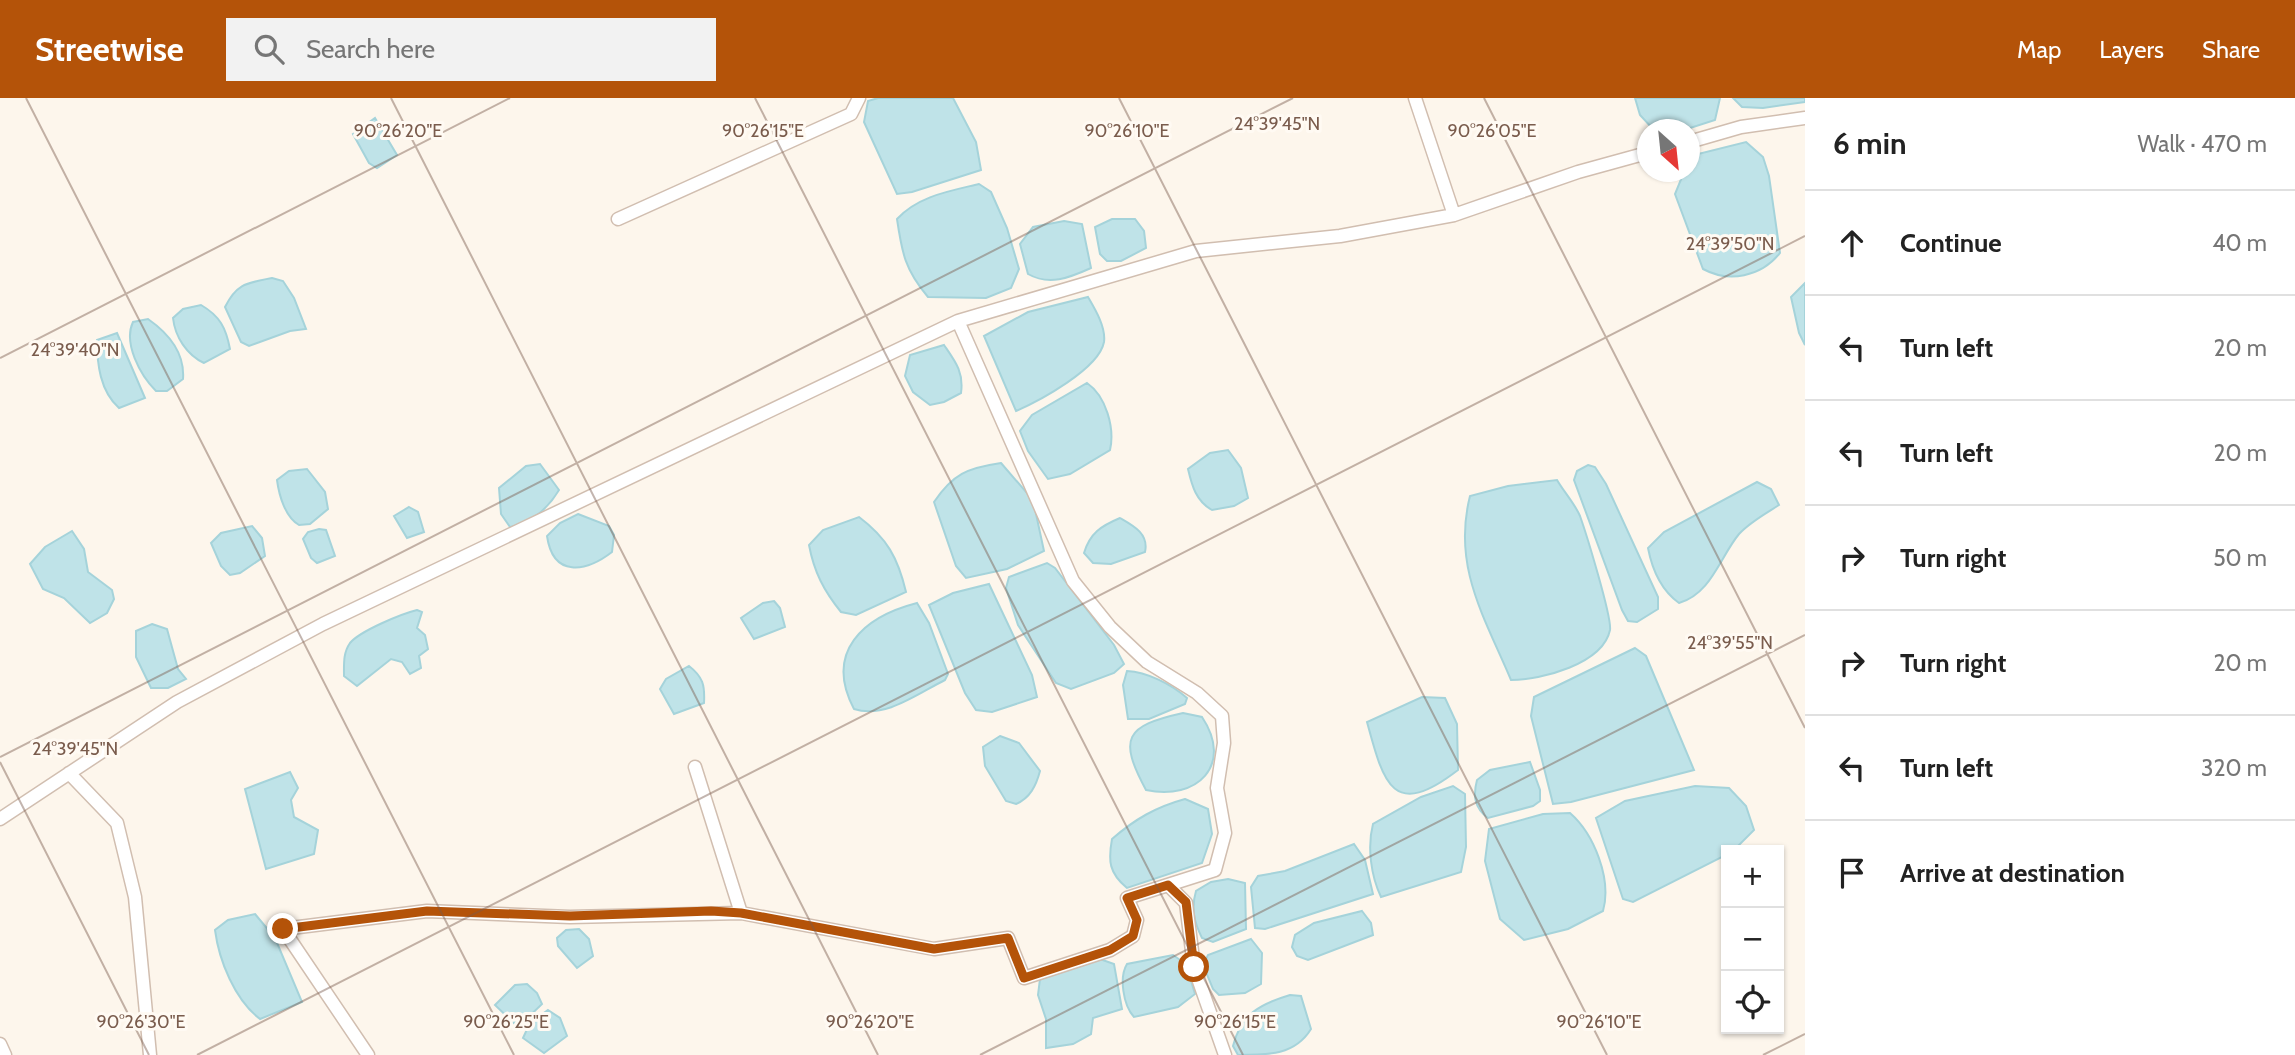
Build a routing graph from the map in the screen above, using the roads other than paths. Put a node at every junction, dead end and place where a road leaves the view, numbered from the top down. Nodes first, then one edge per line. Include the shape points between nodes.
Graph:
1 (859, 98) edge
2 (1415, 98) edge
3 (1805, 118) edge
4 (1700, 139) edge
5 (1637, 156) edge
6 (1454, 215) junction
7 (618, 219) dead end
8 (958, 321) junction
9 (695, 767) dead end
10 (69, 774) junction
11 (0, 819) edge
12 (1168, 885) junction
13 (741, 913) junction
14 (0, 1044) edge
15 (5, 1055) edge
16 (150, 1055) edge
17 (368, 1055) edge
18 (1224, 1055) edge

1 - 7 street via 851,114
2 - 6 street
3 - 4 street via 1741,127
5 - 6 street
6 - 8 street via 1340,236 1196,251
8 - 10 street via 323,624 177,702
8 - 12 street via 1073,581 1110,627 1147,662 1197,693 1222,716 1224,743 1217,788 1225,833 1215,870
9 - 13 street
10 - 11 street
10 - 16 street via 117,823 135,897
12 - 13 street via 1127,898 1137,920 1133,936 1110,950 1024,978 1008,938 934,949
12 - 18 street via 1186,902 1194,967
13 - 17 street via 570,916 427,911 283,929
14 - 15 street

